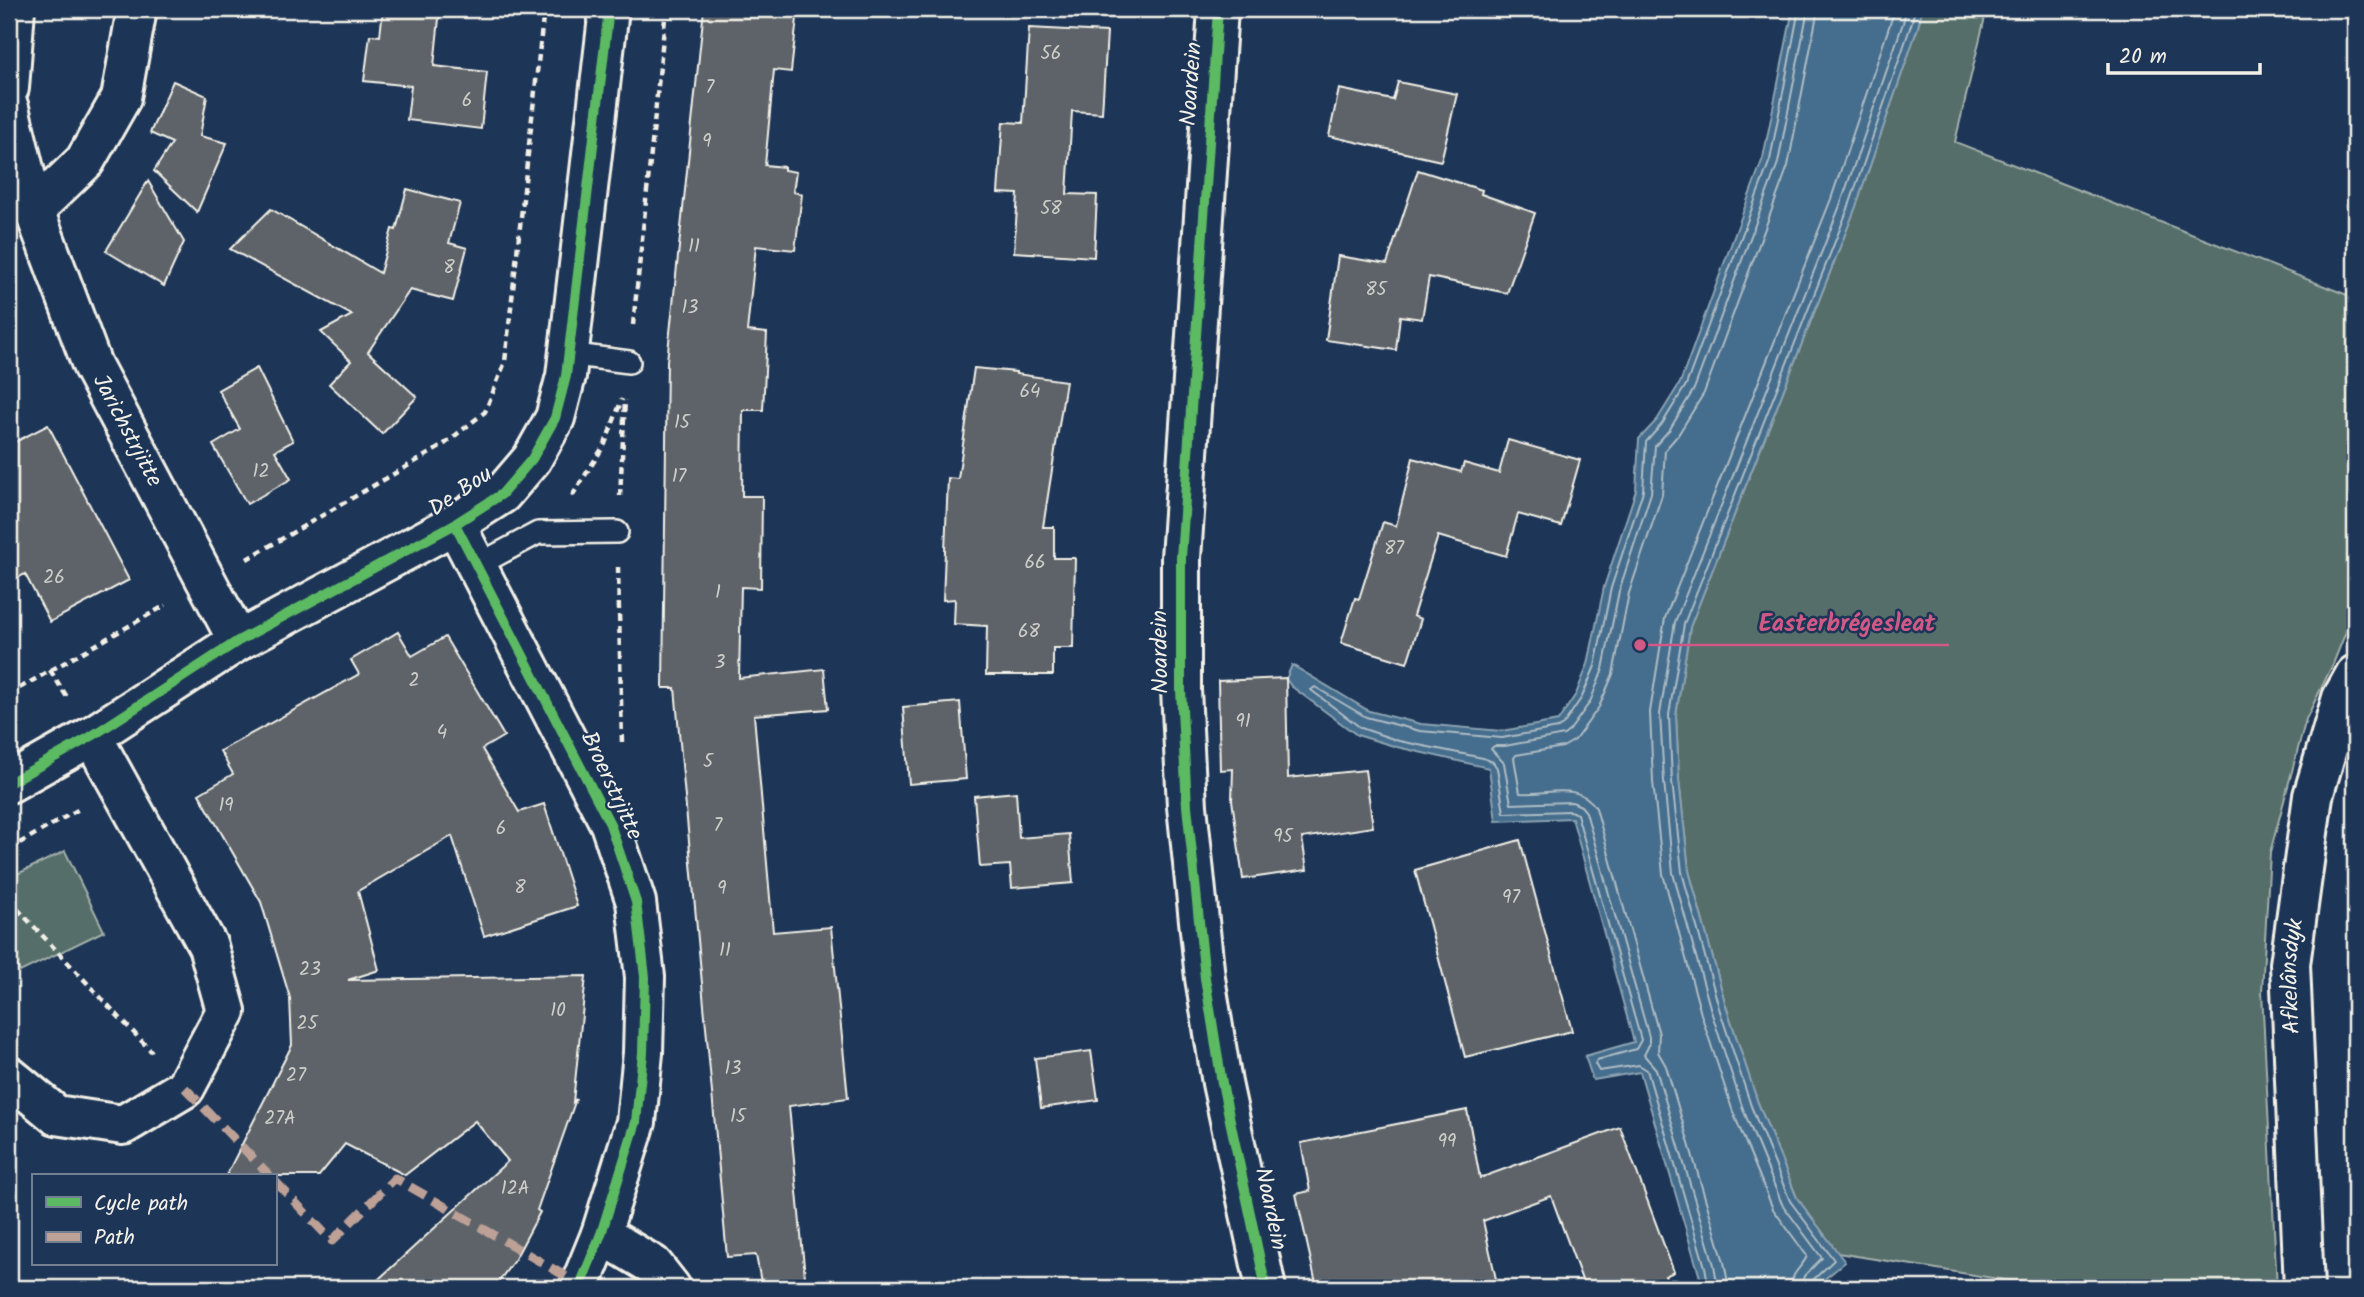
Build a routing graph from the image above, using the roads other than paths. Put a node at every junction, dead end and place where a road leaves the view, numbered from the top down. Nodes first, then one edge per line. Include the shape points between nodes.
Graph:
1 (15, 9) edge
2 (137, 9) edge
3 (609, 9) edge
4 (1218, 9) edge
5 (9, 88) edge
6 (9, 108) edge
7 (34, 210) junction
8 (568, 354) junction
9 (629, 362) road end
10 (455, 524) junction
11 (617, 532) road end
12 (476, 566) junction
13 (238, 641) junction
14 (2355, 675) edge
15 (92, 736) junction
16 (9, 783) edge
17 (9, 1076) edge
18 (601, 1234) junction
19 (579, 1288) edge
20 (671, 1288) edge
21 (1266, 1288) edge
22 (2304, 1288) edge

1 - 5 street
2 - 7 street via 121,98 85,160
3 - 8 street, De Bou
4 - 21 street, Noardein via 1181,558 1181,690 1187,806 1205,978 1222,1083
6 - 7 street, Jarichstrjitte
7 - 13 street, Jarichstrjitte via 92,365
8 - 9 lane
8 - 10 street, De Bou via 555,418 532,459 502,494
10 - 12 street, Broerstrjitte
10 - 13 street, De Bou
11 - 12 lane via 538,533
12 - 18 street, Broerstrjitte via 610,824 636,902 645,977 636,1122
13 - 15 street, De Bou
14 - 22 street, Afkelânsdyk via 2342,698 2313,796 2290,964
15 - 16 street, De Bou
15 - 17 street via 208,946 226,1012 185,1088 123,1125 56,1115
18 - 19 street, Broerstrjitte
18 - 20 street via 653,1265

